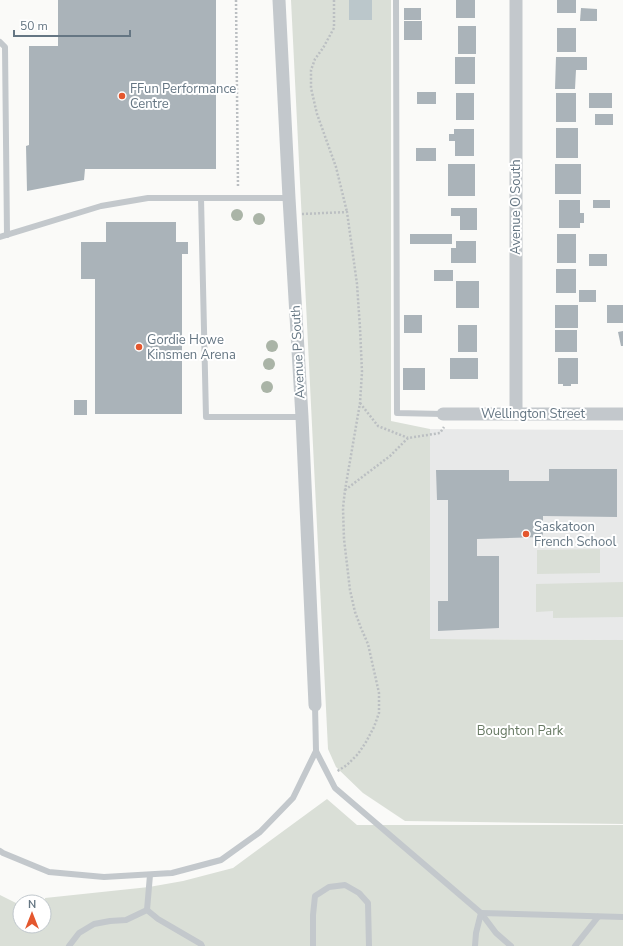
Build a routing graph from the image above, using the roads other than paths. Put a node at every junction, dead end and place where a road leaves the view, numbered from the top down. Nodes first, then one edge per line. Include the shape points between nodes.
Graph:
1 (279, 0) edge
2 (396, 0) edge
3 (516, 0) edge
4 (0, 42) edge
5 (201, 198) junction
6 (289, 198) junction
7 (7, 235) junction
8 (0, 237) edge
9 (447, 414) joint
10 (516, 414) junction
11 (623, 414) edge
12 (302, 417) junction
13 (315, 705) joint
14 (316, 751) junction
15 (0, 851) edge
16 (150, 875) junction
17 (147, 910) junction
18 (481, 913) junction
19 (598, 917) junction
20 (623, 917) edge
21 (69, 946) edge
22 (202, 946) edge
23 (313, 946) edge
24 (369, 946) edge
25 (475, 946) edge
26 (511, 946) edge
27 (575, 946) edge

1 - 6 street, Avenue P South
2 - 9 lane via 397,413
3 - 10 street, Avenue O South
4 - 7 lane via 4,47
5 - 6 lane
5 - 7 lane via 148,198 101,206
5 - 12 lane via 206,417
6 - 12 street, Avenue P South
7 - 8 lane
9 - 10 street, Wellington Street
10 - 11 street, Wellington Street
12 - 13 street, Avenue P South
13 - 14 lane
14 - 16 lane via 293,798 260,832 221,860 172,873
14 - 18 lane via 335,788
15 - 16 lane via 49,872 104,877
16 - 17 lane
17 - 21 lane via 126,920 94,924 79,933
17 - 22 lane
18 - 19 lane
18 - 25 lane
18 - 26 lane via 496,933
19 - 20 lane
19 - 27 lane
23 - 24 lane via 312,914 315,896 329,887 346,885 359,893 368,903

